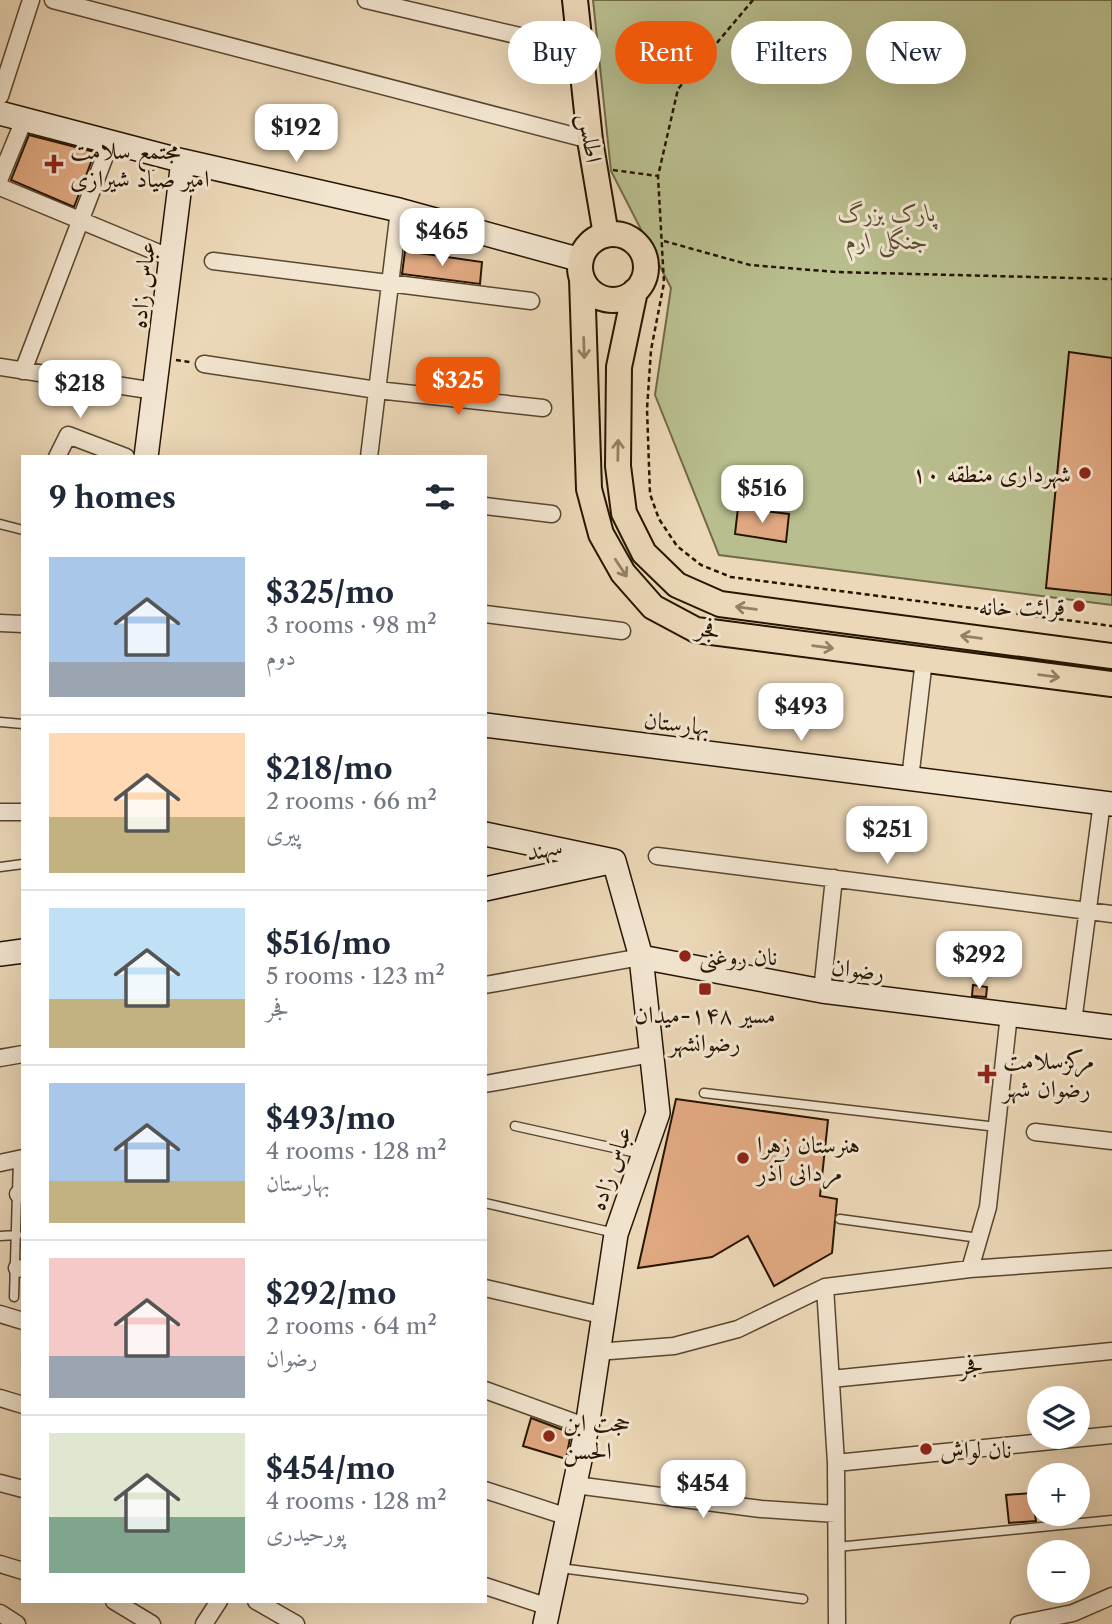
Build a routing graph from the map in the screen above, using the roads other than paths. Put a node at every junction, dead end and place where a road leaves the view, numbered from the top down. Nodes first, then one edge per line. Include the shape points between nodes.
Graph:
1 (31, 0) edge
2 (53, 0) edge
3 (366, 0) edge
4 (575, 0) edge
5 (577, 21) edge
6 (508, 33) edge
7 (584, 84) edge
8 (0, 96) edge
9 (0, 113) edge
10 (24, 120) junction
11 (590, 140) junction
12 (110, 143) junction
13 (183, 160) junction
14 (0, 178) edge
15 (0, 187) edge
16 (399, 210) junction
17 (80, 222) junction
18 (606, 235) junction
19 (171, 258) junction
20 (213, 261) dead end
21 (582, 270) junction
22 (390, 283) junction
23 (635, 291) junction
24 (531, 301) dead end
25 (204, 364) road end
26 (0, 367) edge
27 (23, 371) junction
28 (142, 389) dead end
29 (377, 390) junction
30 (543, 408) dead end
31 (58, 455) edge
32 (121, 455) edge
33 (146, 455) edge
34 (369, 455) edge
35 (487, 506) edge
36 (552, 514) dead end
37 (0, 524) edge
38 (21, 529) edge
39 (487, 614) edge
40 (0, 623) edge
41 (21, 624) edge
42 (622, 631) dead end
43 (928, 631) junction
44 (1112, 656) edge
45 (924, 660) junction
46 (1112, 684) edge
47 (0, 722) edge
48 (21, 724) edge
49 (487, 725) edge
50 (910, 779) junction
51 (1107, 803) edge
52 (0, 812) edge
53 (21, 812) edge
54 (487, 834) edge
55 (657, 856) dead end
56 (614, 861) junction
57 (21, 864) edge
58 (0, 867) edge
59 (834, 878) junction
60 (487, 889) edge
61 (1088, 911) junction
62 (1112, 914) edge
63 (21, 951) edge
64 (0, 954) edge
65 (640, 957) junction
66 (487, 985) edge
67 (822, 991) junction
68 (1009, 1014) junction
69 (1073, 1022) junction
70 (1112, 1027) edge
71 (21, 1054) edge
72 (652, 1054) junction
73 (0, 1058) edge
74 (487, 1084) edge
75 (704, 1093) dead end
76 (515, 1126) dead end
77 (997, 1127) junction
78 (1035, 1132) dead end
79 (1112, 1141) edge
80 (643, 1154) junction
81 (20, 1159) edge
82 (0, 1163) edge
83 (21, 1194) edge
84 (487, 1203) edge
85 (840, 1219) dead end
86 (616, 1234) junction
87 (16, 1235) junction
88 (0, 1236) edge
89 (981, 1238) junction
90 (1112, 1259) edge
91 (20, 1268) edge
92 (970, 1269) junction
93 (825, 1287) junction
94 (487, 1288) edge
95 (14, 1297) dead end
96 (0, 1314) edge
97 (601, 1315) junction
98 (21, 1320) edge
99 (1112, 1351) edge
100 (597, 1352) junction
101 (831, 1379) junction
102 (487, 1391) edge
103 (0, 1398) edge
104 (21, 1404) edge
105 (587, 1427) junction
106 (1112, 1435) edge
107 (836, 1463) junction
108 (0, 1483) edge
109 (575, 1485) junction
110 (21, 1488) edge
111 (487, 1491) edge
112 (836, 1514) junction
113 (568, 1517) junction
114 (1112, 1520) edge
115 (836, 1548) junction
116 (0, 1564) edge
117 (557, 1568) junction
118 (21, 1570) edge
119 (487, 1587) edge
120 (1112, 1596) edge
121 (803, 1599) dead end
122 (117, 1603) edge
123 (218, 1603) edge
124 (260, 1603) edge
125 (0, 1613) edge
126 (547, 1615) edge
127 (17, 1624) edge
128 (152, 1624) edge
129 (204, 1624) edge
130 (296, 1624) edge
131 (837, 1624) edge
132 (1018, 1624) edge

1 - 8 street
2 - 11 street
3 - 6 street
4 - 5 main road, اطلس
7 - 11 main road, اطلس
9 - 10 main road
10 - 12 main road
10 - 14 street
11 - 18 main road, اطلس
12 - 13 main road
12 - 17 street
13 - 16 main road
13 - 19 main road, عباس زاده
15 - 17 street
16 - 21 main road
16 - 22 street
17 - 19 street
17 - 27 street
18 - 21 main road via 590,244
18 - 23 main road via 627,237 643,252 646,273
19 - 33 main road, عباس زاده
20 - 22 street
21 - 23 main road via 588,289 606,299 617,300
21 -> 45 main road, فجر via 589,489 601,534 623,573 653,607 696,630
22 - 24 street
22 - 29 street
43 -> 23 main road, فجر via 720,604 677,585 644,553 624,513 618,466 619,367
25 - 29 street
26 - 27 street
27 - 28 street
29 - 30 street
29 - 34 street
31 - 32 street via 68,435
35 - 36 street
37 - 38 lane
39 - 42 street
40 - 41 street
44 -> 43 main road, فجر
43 - 45 main road
45 -> 46 main road, فجر
45 - 50 street
47 - 48 lane
49 - 50 main road, بهارستان
50 - 51 main road, بهارستان
51 - 61 street
52 - 53 street
54 - 56 main road
55 - 59 street
56 - 60 main road, سهند
56 - 65 main road, عباس زاده
57 - 58 lane
59 - 61 street
59 - 67 street
61 - 62 street
61 - 69 street
63 - 64 main road
65 - 66 street
65 - 67 main road, رضوان
65 - 72 main road, عباس زاده
67 - 68 main road, رضوان
68 - 69 main road, رضوان
68 - 77 street
69 - 70 main road, رضوان
71 - 73 street
72 - 74 street
72 - 80 main road, عباس زاده via 658,1113
75 - 77 lane
76 - 80 lane
77 - 89 street
78 - 79 street
80 - 86 main road, عباس زاده
81 - 82 street
81 - 83 lane
83 - 87 lane
84 - 86 lane
85 - 89 lane
86 - 97 main road, عباس زاده
87 - 88 lane
87 - 91 lane
89 - 92 street
90 - 92 street
91 - 95 lane
92 - 93 street
93 - 100 street via 737,1329 674,1346
93 - 101 street
94 - 97 street
96 - 98 street
97 - 100 main road, عباس زاده
99 - 101 street, فجر
100 - 105 main road, عباس زاده
101 - 107 street
102 - 105 street
103 - 104 street
105 - 109 main road, عباس زاده
106 - 107 street
107 - 112 street
108 - 110 street
109 - 112 street
109 - 113 main road, عباس زاده
111 - 113 street
112 - 115 street
113 - 117 main road, عباس زاده
114 - 115 lane
115 - 131 street
116 - 118 street
117 - 121 lane
117 - 126 main road, عباس زاده
119 - 126 street
120 - 132 street via 1073,1613
122 - 128 street
123 - 129 street
124 - 130 street
125 - 127 street

